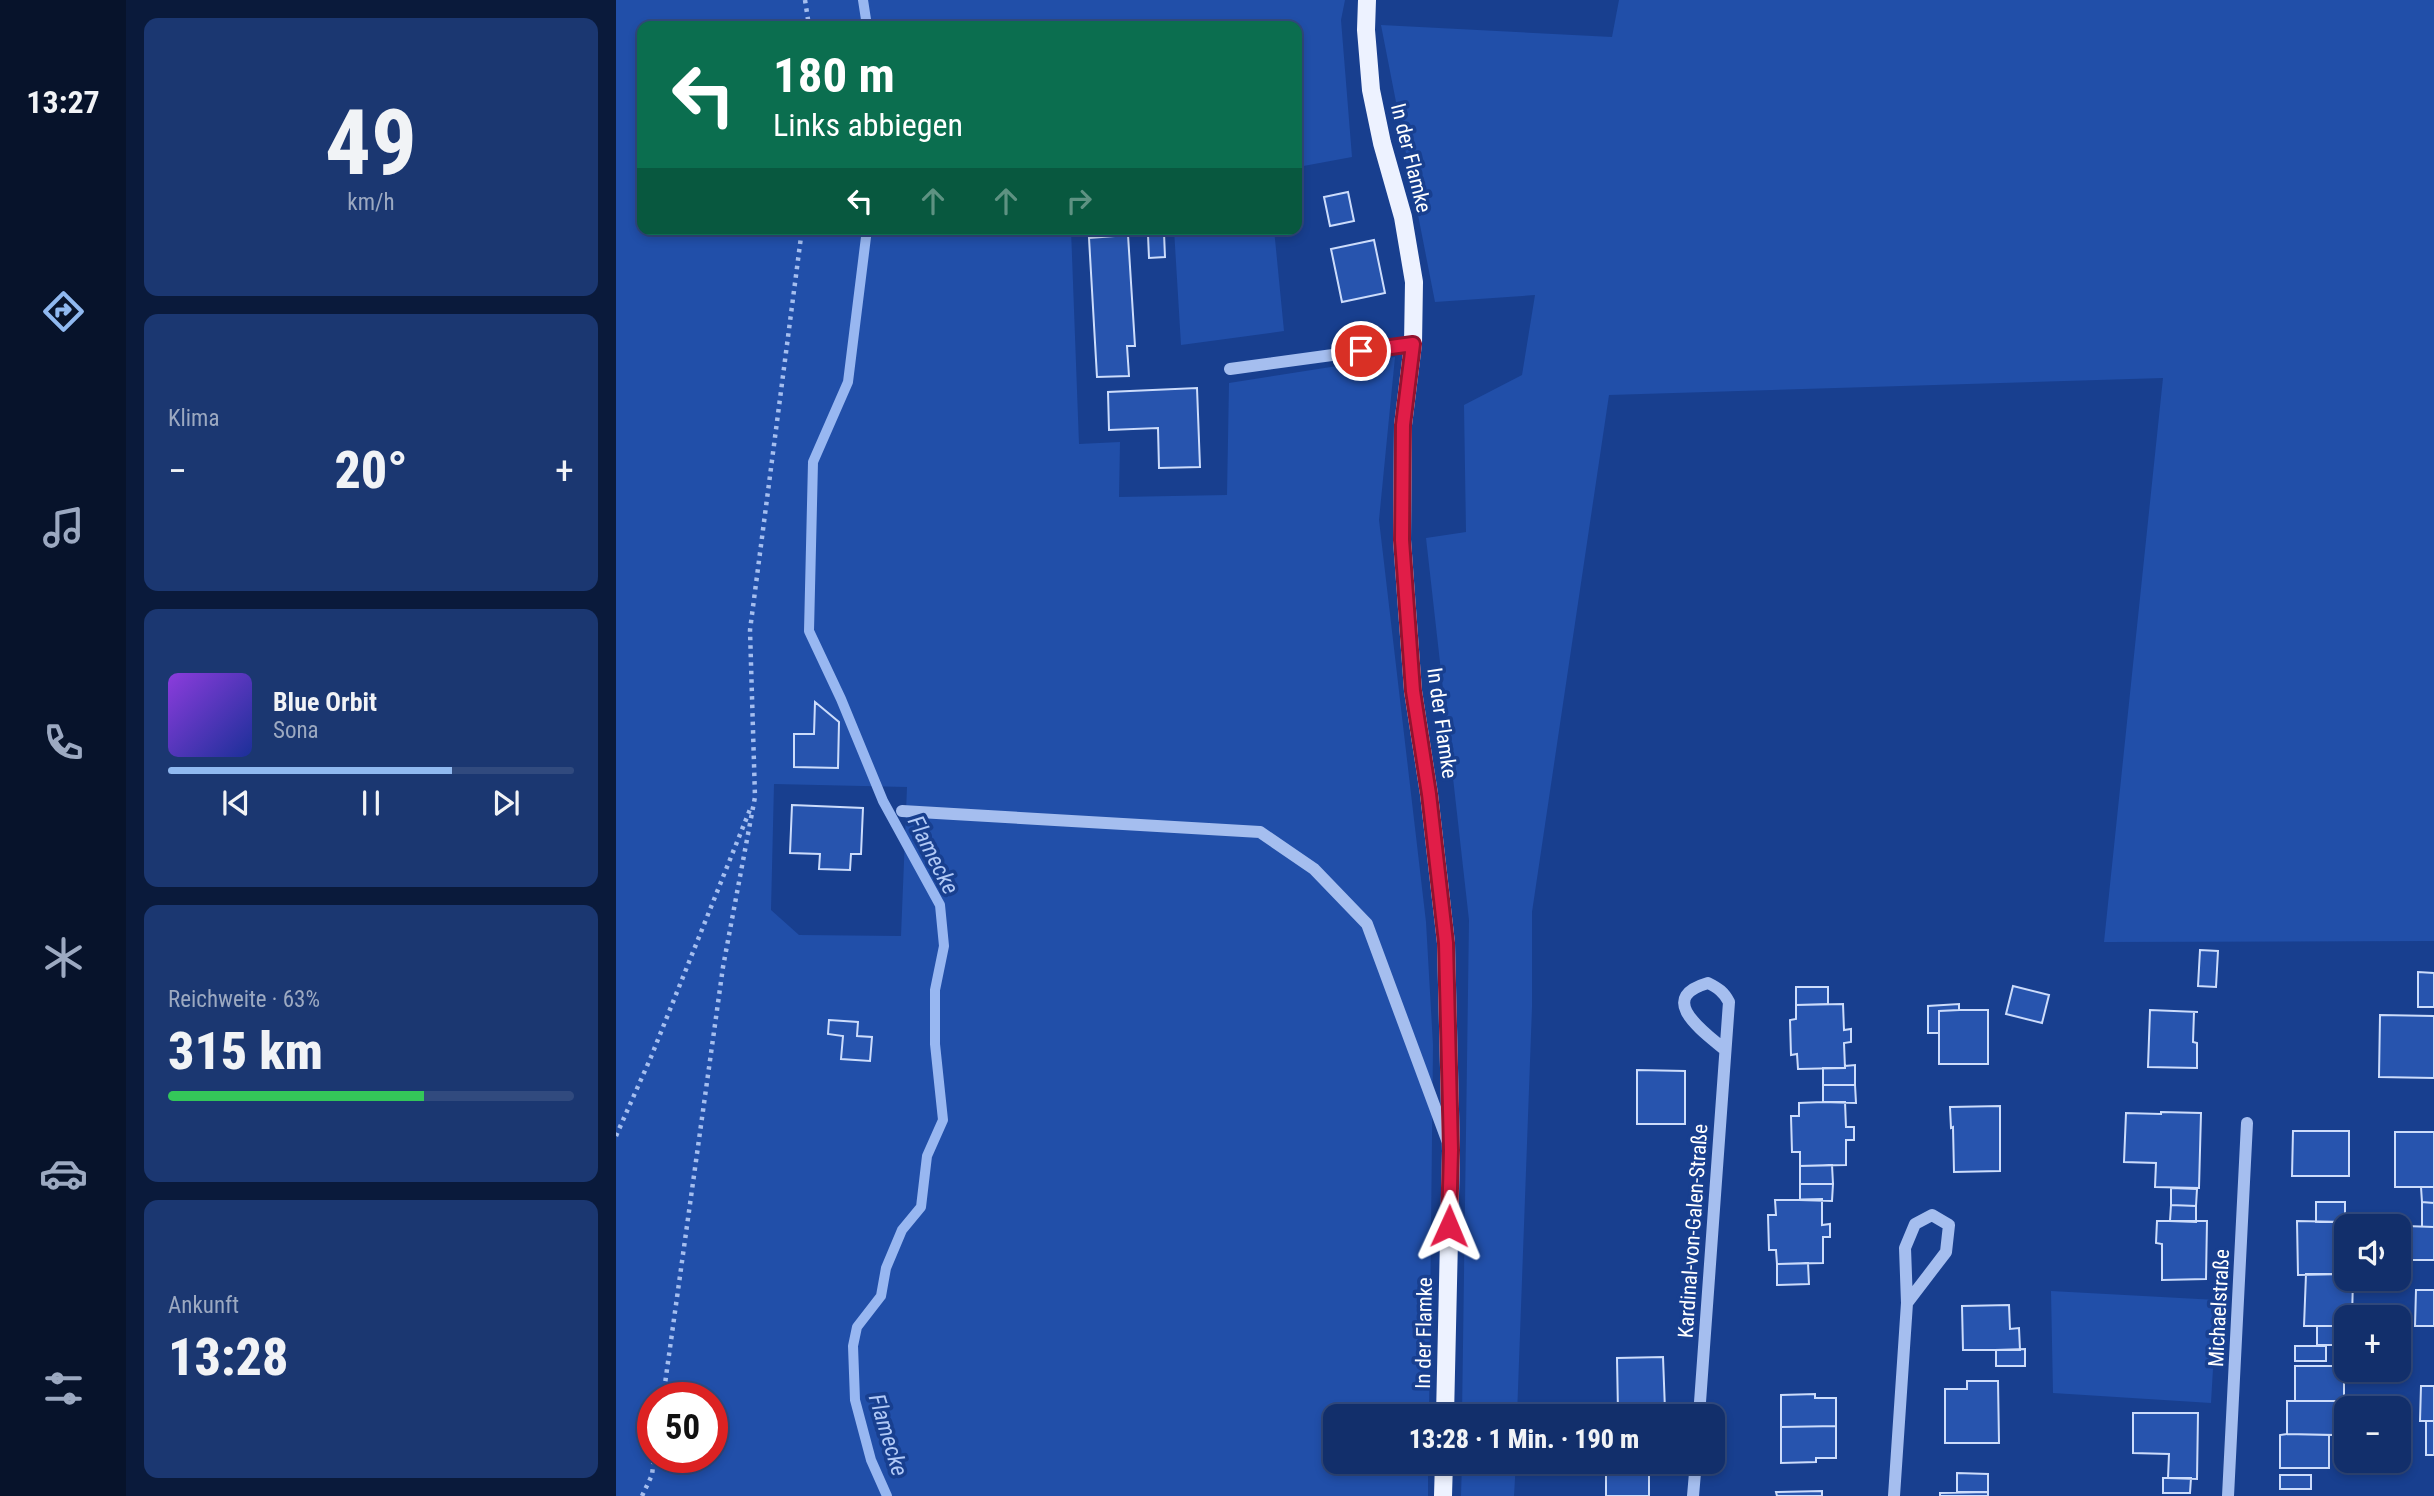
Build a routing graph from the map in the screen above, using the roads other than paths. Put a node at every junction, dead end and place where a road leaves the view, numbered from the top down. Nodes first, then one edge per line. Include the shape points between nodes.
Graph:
1 (1367, 0) edge
2 (1413, 344) junction
3 (1230, 369) dead end
4 (902, 811) dead end
5 (1724, 1049) junction
6 (2247, 1123) dead end
7 (1451, 1150) junction
8 (1907, 1303) junction
9 (1445, 1404) edge
10 (1700, 1404) edge
11 (1444, 1474) edge
12 (1695, 1474) edge
13 (1443, 1496) edge
14 (1693, 1496) edge
15 (1894, 1496) edge
16 (2228, 1496) edge

1 - 2 main road, In der Flamke via 1371,90 1414,282
2 - 3 street
2 - 7 main road, In der Flamke via 1403,425 1402,540 1413,691 1446,943
4 - 7 street via 1260,832 1314,869 1367,924
5 - 5 street, Kardinal-von-Galen-Straße via 1729,1002 1708,983 1686,998 1685,1009 1690,1020
5 - 10 street, Kardinal-von-Galen-Straße
6 - 16 street, Michaelstraße
7 - 9 main road, In der Flamke
8 - 8 street via 1947,1252 1950,1225 1932,1215 1915,1224 1905,1248
8 - 15 street
11 - 13 main road
12 - 14 street

